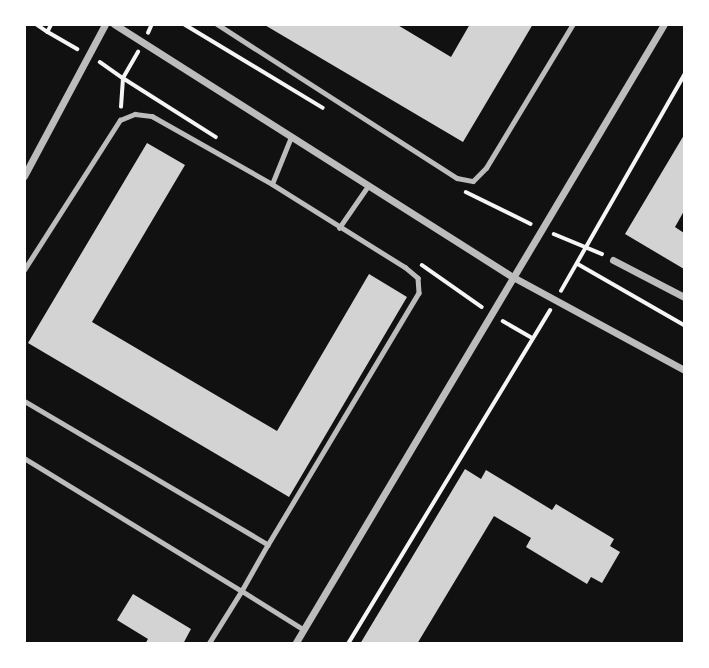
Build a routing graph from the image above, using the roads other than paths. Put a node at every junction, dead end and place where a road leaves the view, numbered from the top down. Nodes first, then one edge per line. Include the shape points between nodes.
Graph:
1 (105, 24) edge
2 (114, 24) edge
3 (217, 24) edge
4 (573, 24) edge
5 (664, 24) edge
6 (291, 137) junction
7 (24, 176) edge
8 (272, 184) junction
9 (368, 186) junction
10 (339, 228) junction
11 (613, 260) dead end
12 (24, 270) edge
13 (513, 277) junction
14 (684, 298) edge
15 (684, 370) edge
16 (24, 401) edge
17 (24, 458) edge
18 (268, 545) junction
19 (242, 591) junction
20 (304, 629) junction
21 (209, 643) edge
22 (295, 643) edge

1 - 7 street
2 - 6 street
3 - 4 lane via 457,178 473,181 486,168
5 - 13 street
6 - 8 lane
6 - 9 street
8 - 10 lane
8 - 12 lane via 152,116 135,114 120,120
9 - 10 lane
9 - 13 street
10 - 18 lane via 405,267 418,278 419,293
11 - 14 street
13 - 15 street
13 - 20 street
16 - 18 lane
17 - 19 lane
18 - 19 lane
19 - 20 lane
19 - 21 lane
20 - 22 street

